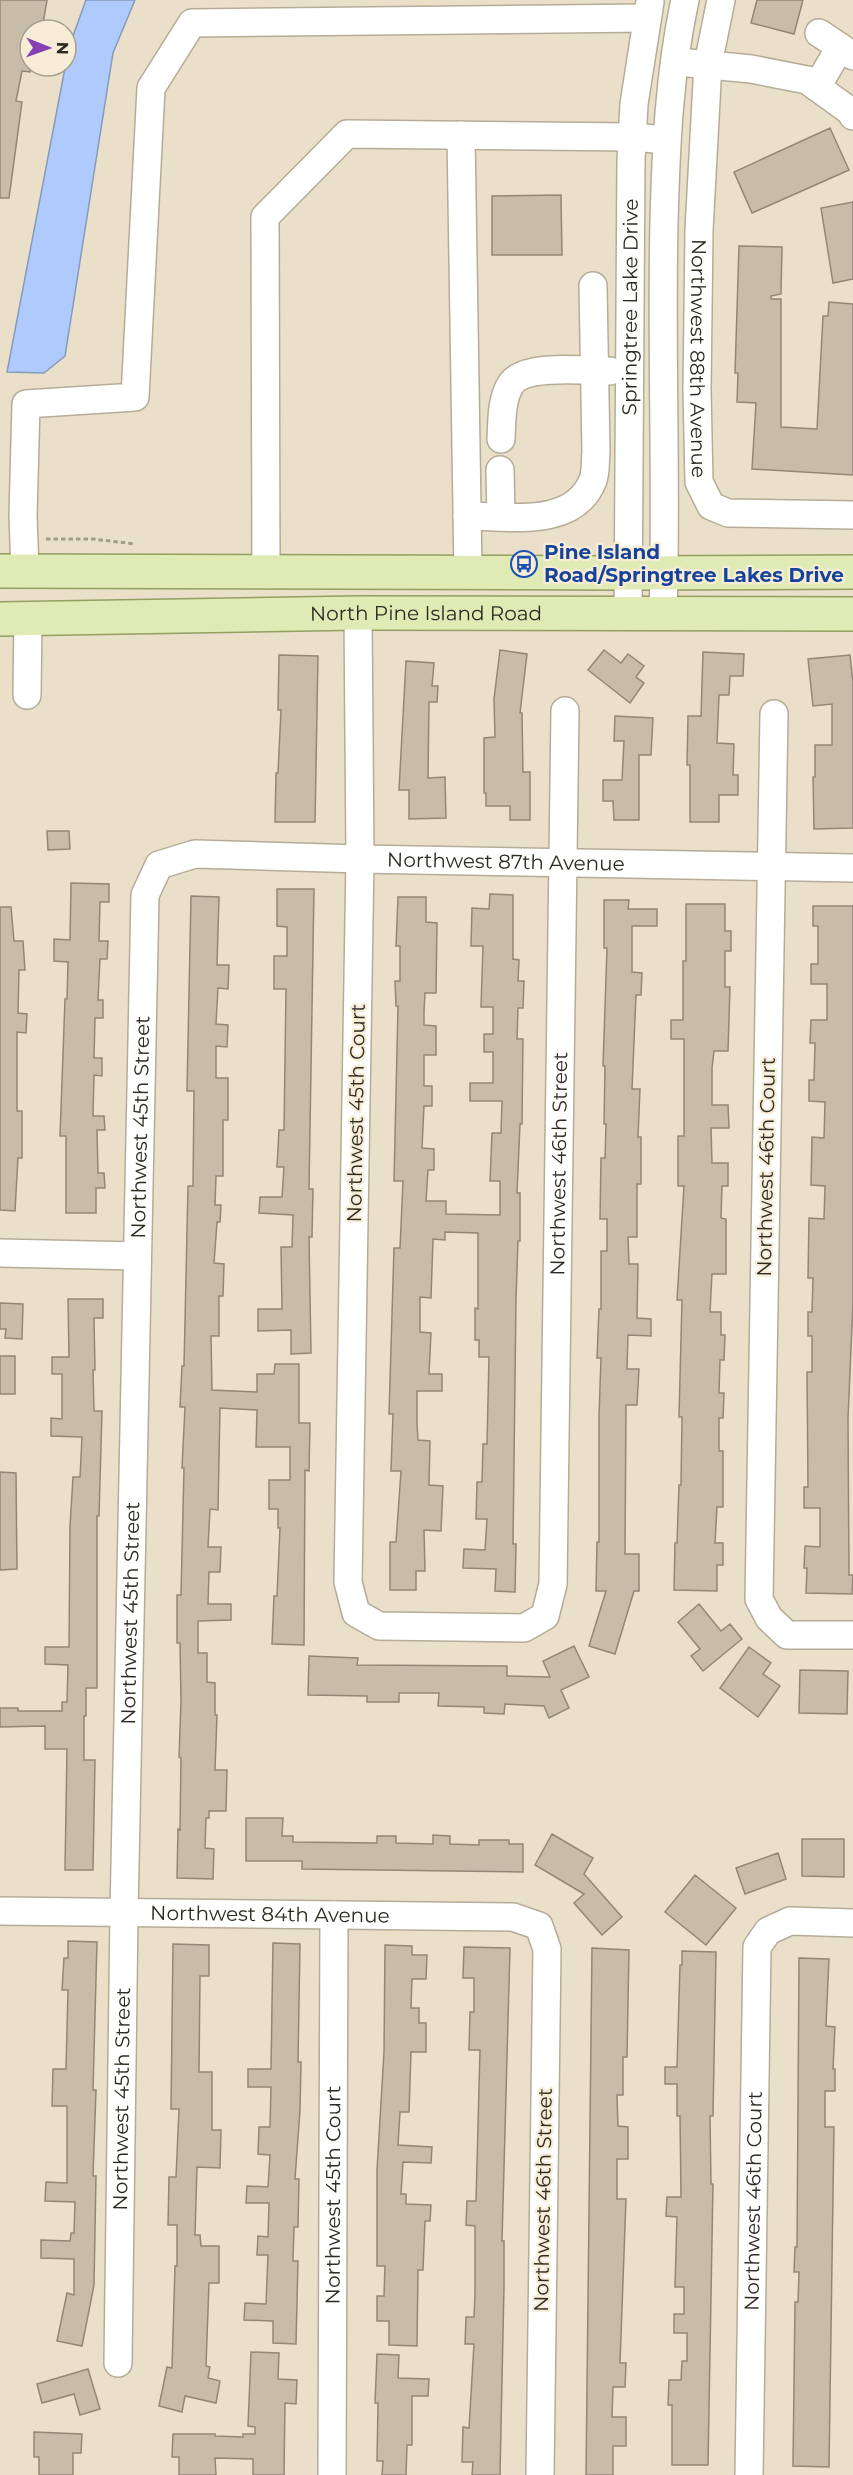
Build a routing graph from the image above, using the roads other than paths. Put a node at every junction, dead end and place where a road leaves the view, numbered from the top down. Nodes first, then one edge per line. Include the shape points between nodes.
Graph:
1 (685, 0) edge
2 (721, 0) edge
3 (648, 9) edge
4 (837, 45) edge
5 (640, 58) junction
6 (673, 61) junction
7 (708, 64) junction
8 (817, 87) junction
9 (853, 116) edge
10 (461, 135) junction
11 (632, 137) junction
12 (666, 140) junction
13 (593, 286) dead end
14 (594, 371) junction
15 (629, 371) junction
16 (501, 439) dead end
17 (500, 470) dead end
18 (853, 515) edge
19 (467, 516) junction
20 (501, 516) junction
21 (12, 571) edge
22 (266, 571) junction
23 (369, 572) junction
24 (468, 572) junction
25 (853, 572) edge
26 (628, 573) junction
27 (664, 573) junction
28 (358, 613) junction
29 (853, 614) edge
30 (628, 615) junction
31 (663, 615) junction
32 (142, 617) junction
33 (14, 619) edge
34 (27, 695) dead end
35 (565, 711) dead end
36 (774, 714) dead end
37 (360, 859) junction
38 (562, 862) junction
39 (159, 865) joint
40 (771, 867) junction
41 (853, 868) edge
42 (0, 1253) edge
43 (137, 1256) junction
44 (545, 1616) joint
45 (853, 1635) edge
46 (0, 1911) edge
47 (124, 1913) junction
48 (334, 1915) junction
49 (853, 1923) edge
50 (538, 1926) joint
51 (118, 2363) dead end
52 (332, 2475) edge
53 (540, 2475) edge
54 (749, 2475) edge

1 - 6 street, Springtree Lake Drive
2 - 7 street, Northwest 88th Avenue
3 - 5 street, Springtree Lake Drive
3 - 21 street via 192,23 151,88 135,397 26,404 23,516
4 - 8 street
5 - 6 street
5 - 11 street, Springtree Lake Drive
6 - 7 street
6 - 12 street, Springtree Lake Drive
7 - 8 street via 751,69 807,81
7 - 18 street, Northwest 88th Avenue via 699,230 699,482 711,506 728,513
8 - 9 street
10 - 11 street
10 - 19 street
10 - 22 street via 347,134 265,217
11 - 12 street
11 - 15 street, Springtree Lake Drive
12 - 27 street, Springtree Lake Drive
13 - 14 street
14 - 15 street
14 - 16 street via 542,370 524,374 511,383 504,403
14 - 20 street via 596,452 594,477 586,495 552,516
15 - 26 street, Springtree Lake Drive
17 - 20 street
19 - 20 street
19 - 24 street
21 - 22 main road, North Pine Island Road
22 - 23 main road, North Pine Island Road
23 - 24 main road, North Pine Island Road
23 - 32 main road via 329,598 227,600
24 - 26 main road, North Pine Island Road
25 - 27 main road, North Pine Island Road
26 - 27 main road, North Pine Island Road
26 - 30 street, Springtree Lake Drive
27 - 31 street, Springtree Lake Drive
28 - 30 main road, North Pine Island Road
28 - 32 main road, North Pine Island Road
28 - 37 street, Northwest 45th Court
29 - 31 main road, North Pine Island Road
30 - 31 main road, North Pine Island Road
32 - 33 main road, North Pine Island Road
33 - 34 street
35 - 38 street, Northwest 46th Street
36 - 40 street, Northwest 46th Court
37 - 38 street, Northwest 87th Avenue
37 - 39 street, Northwest 87th Avenue via 195,854
37 - 44 street, Northwest 45th Court via 348,1582 356,1612 379,1626 524,1628
38 - 40 street, Northwest 87th Avenue
38 - 44 street, Northwest 46th Street via 553,1584
39 - 43 street, Northwest 45th Street via 145,895
40 - 41 street, Northwest 87th Avenue
40 - 45 street, Northwest 46th Court via 759,1599 769,1618 787,1635
42 - 43 street
43 - 47 street, Northwest 45th Street
46 - 47 street, Northwest 84th Avenue
47 - 48 street, Northwest 84th Avenue
47 - 51 street, Northwest 45th Street
48 - 50 street, Northwest 84th Avenue via 513,1917
48 - 52 street, Northwest 45th Court
49 - 54 street, Northwest 46th Court via 790,1921 768,1930 757,1947
50 - 53 street, Northwest 46th Street via 547,1949

